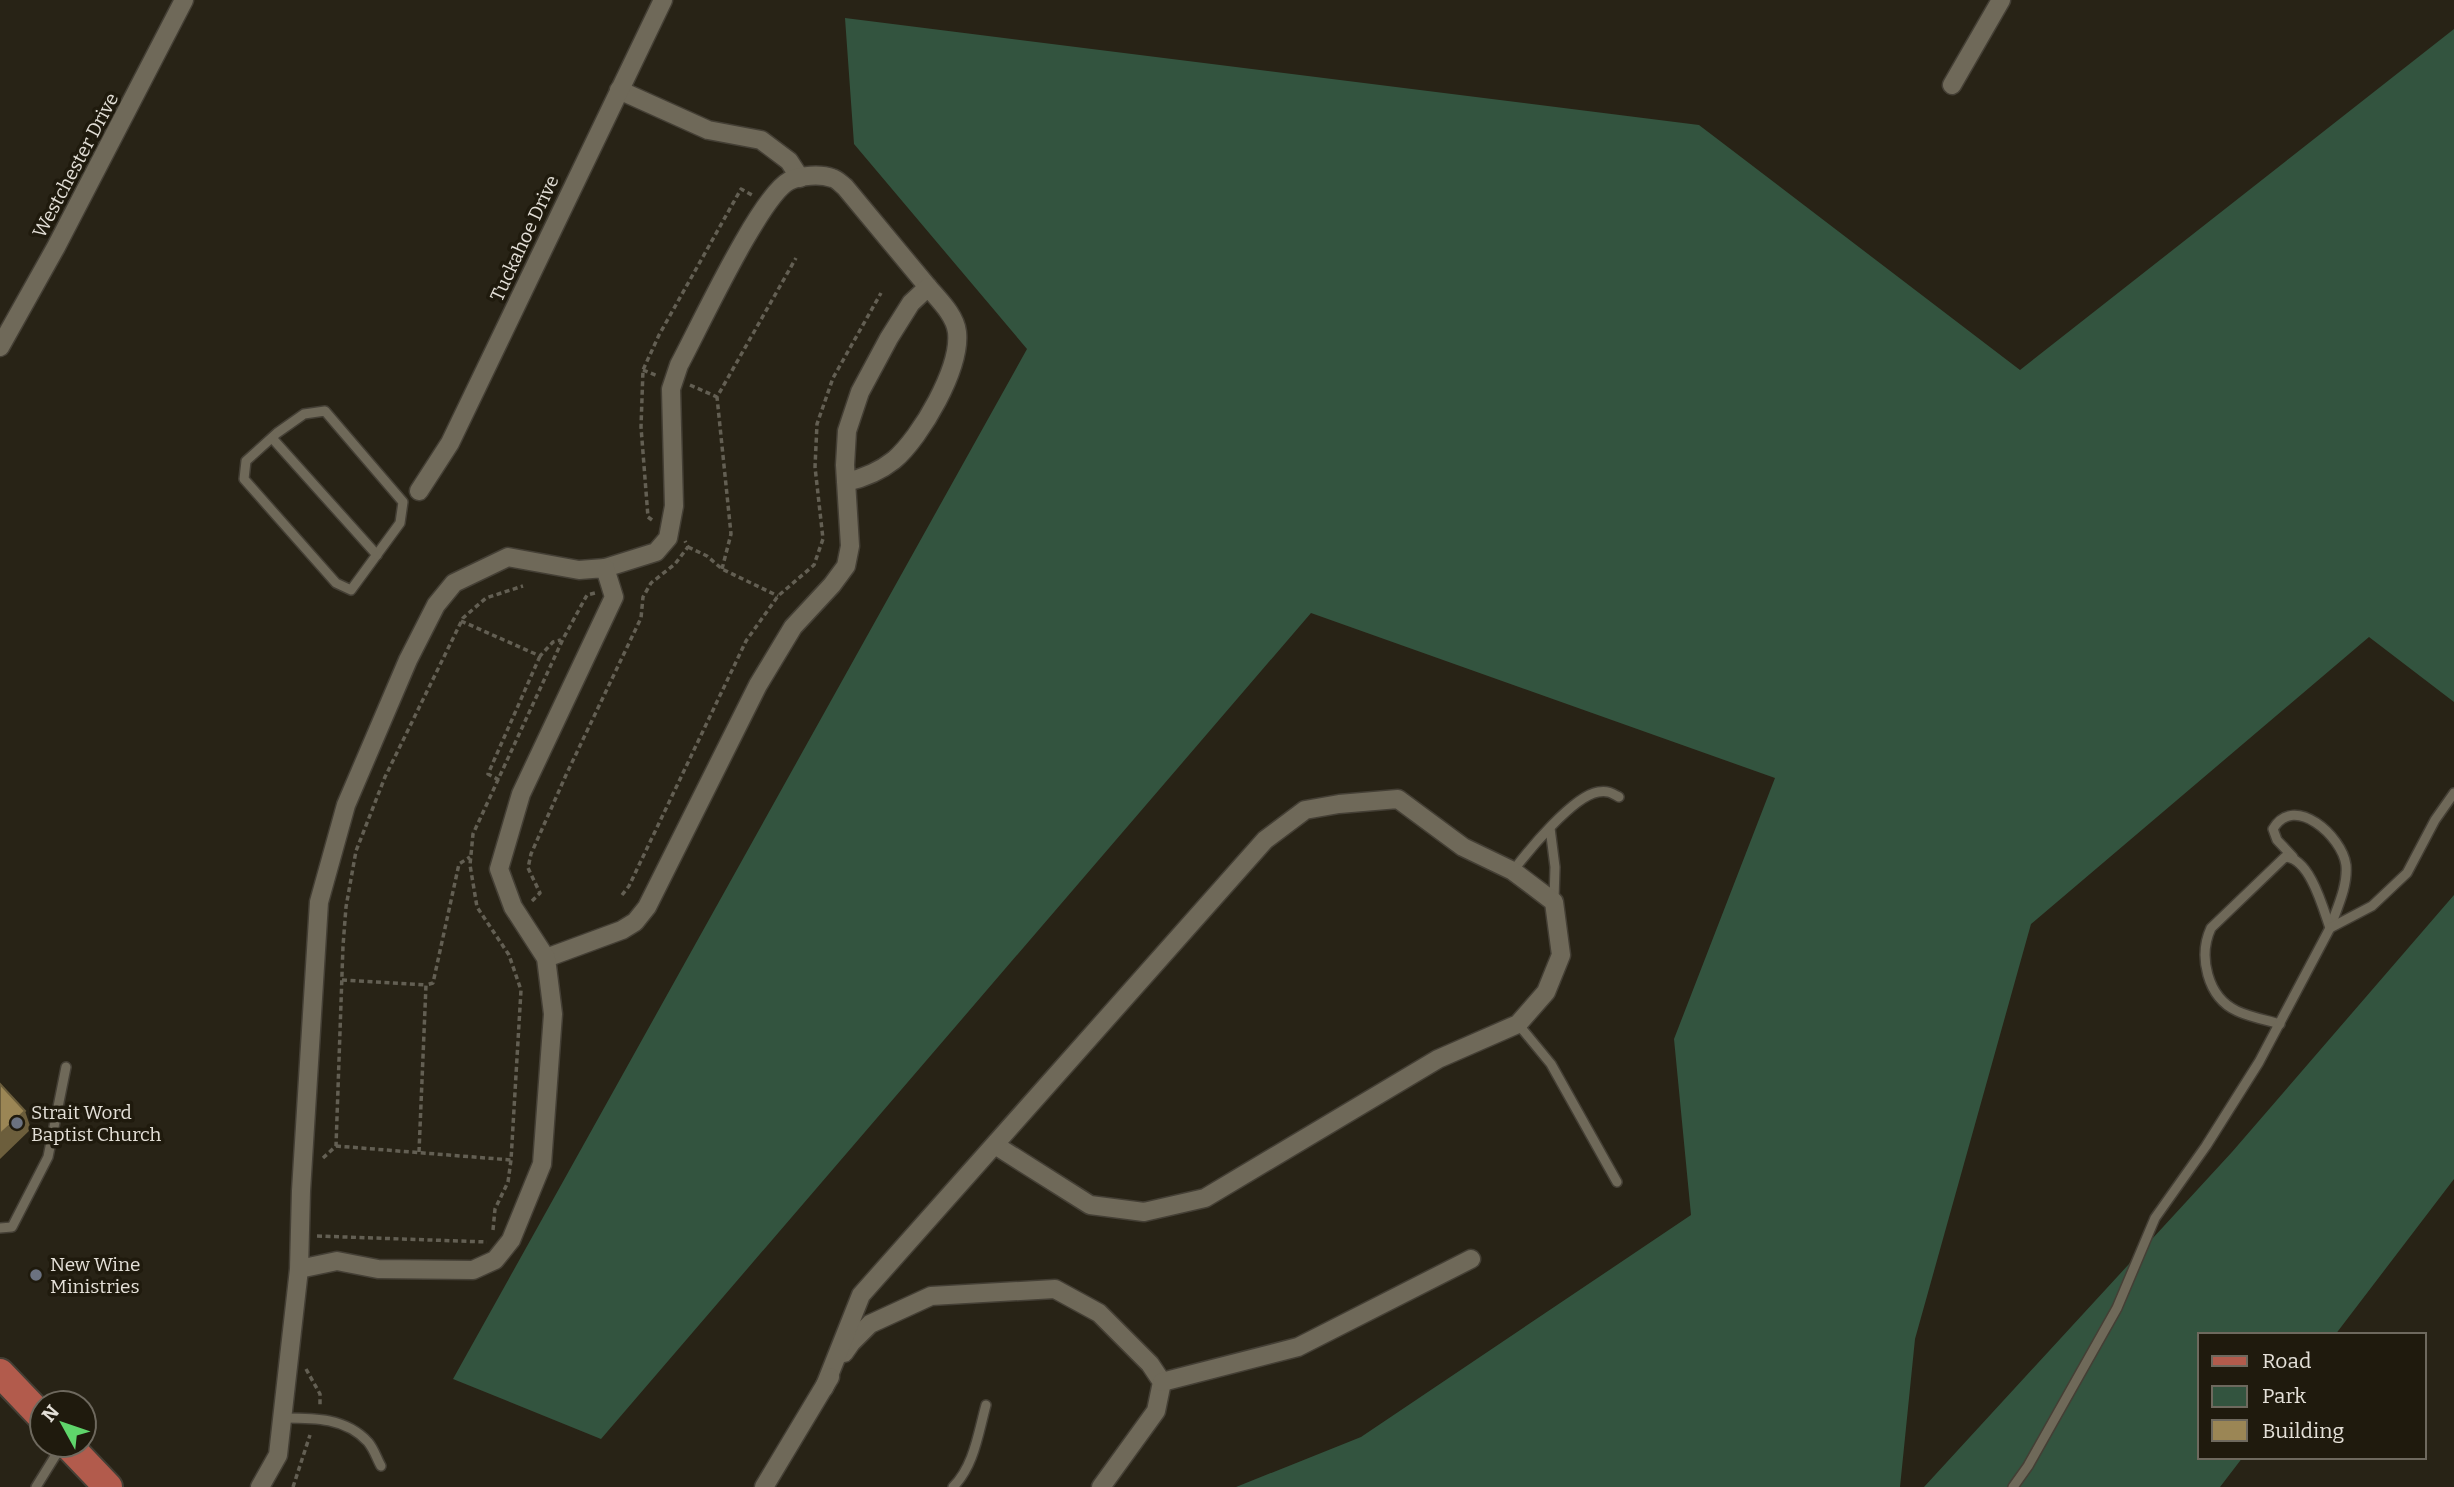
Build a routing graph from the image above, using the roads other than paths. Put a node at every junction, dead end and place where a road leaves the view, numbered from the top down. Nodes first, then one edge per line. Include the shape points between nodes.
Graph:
1 (184, 0) edge
2 (663, 0) edge
3 (2001, 0) edge
4 (1952, 85) dead end
5 (619, 90) junction
6 (800, 178) junction
7 (928, 287) junction
8 (0, 347) edge
9 (271, 438) junction
10 (846, 482) junction
11 (419, 491) joint
12 (403, 502) junction
13 (377, 555) junction
14 (605, 568) junction
15 (2454, 793) edge
16 (1619, 797) dead end
17 (1550, 828) junction
18 (2292, 857) junction
19 (1513, 871) junction
20 (1554, 902) junction
21 (2330, 928) junction
22 (545, 958) junction
23 (1518, 1024) junction
24 (2280, 1024) junction
25 (66, 1067) dead end
26 (995, 1145) junction
27 (1617, 1182) dead end
28 (0, 1228) edge
29 (1471, 1259) dead end
30 (299, 1269) junction
31 (0, 1373) edge
32 (1161, 1382) junction
33 (824, 1388) junction
34 (28, 1402) edge
35 (986, 1405) dead end
36 (281, 1418) junction
37 (53, 1459) edge
38 (81, 1459) edge
39 (381, 1466) dead end
40 (36, 1487) edge
41 (108, 1487) edge
42 (260, 1487) edge
43 (764, 1487) edge
44 (953, 1487) edge
45 (1101, 1487) edge
46 (2013, 1487) edge

1 - 8 street, Westchester Drive
2 - 5 street, Tuckahoe Drive
3 - 4 street
5 - 6 street via 708,130 761,140 789,161
5 - 11 street, Tuckahoe Drive via 450,443
6 - 7 street via 833,178 845,187
6 - 14 street via 772,195 679,365 671,389 674,506 668,538 656,552
7 - 10 street via 911,303 860,392 847,431
7 - 10 street via 957,329 957,348 942,394 914,440 894,460 868,478
9 - 12 lane via 304,414 325,411
9 - 13 lane
9 - 13 lane via 246,461 244,479 336,583 351,590
10 - 22 street via 850,546 845,566 793,627 758,685 647,907 622,930
11 - 12 lane
12 - 13 lane via 400,523
14 - 22 street via 614,597 522,794 499,869 513,907
14 - 30 street via 579,570 508,557 497,562 454,583 436,605 408,660 346,805 319,902
15 - 21 lane via 2407,873 2372,906
16 - 17 lane via 1596,792
17 - 19 lane
17 - 20 lane
18 - 21 lane via 2311,879
18 - 21 lane via 2273,829 2279,819 2290,814 2320,825 2337,845 2346,863 2345,883
18 - 24 lane via 2285,857 2211,928 2203,953 2205,968 2224,1002 2237,1011
19 - 20 street
19 - 26 street via 1463,847 1398,799 1305,810 1265,840
20 - 23 street via 1561,955 1546,992
21 - 24 lane
22 - 30 street via 553,1014 542,1164 511,1240 495,1261 474,1270 378,1269 337,1261
23 - 26 street via 1438,1059 1205,1198 1144,1212 1090,1205
23 - 27 lane via 1551,1064
24 - 46 lane via 2206,1146 2155,1218 2117,1307
25 - 28 lane via 48,1157 12,1227
26 - 33 street via 861,1295
29 - 32 street via 1298,1347
30 - 36 street
31 - 34 main road
32 - 33 street via 1150,1364 1098,1313 1055,1289 931,1296 870,1324 851,1343
32 - 45 street via 1156,1411
33 - 43 street
35 - 44 lane via 964,1476
36 - 39 lane via 326,1419 354,1431 369,1443
36 - 42 street via 278,1455
37 - 40 lane
38 - 41 main road

